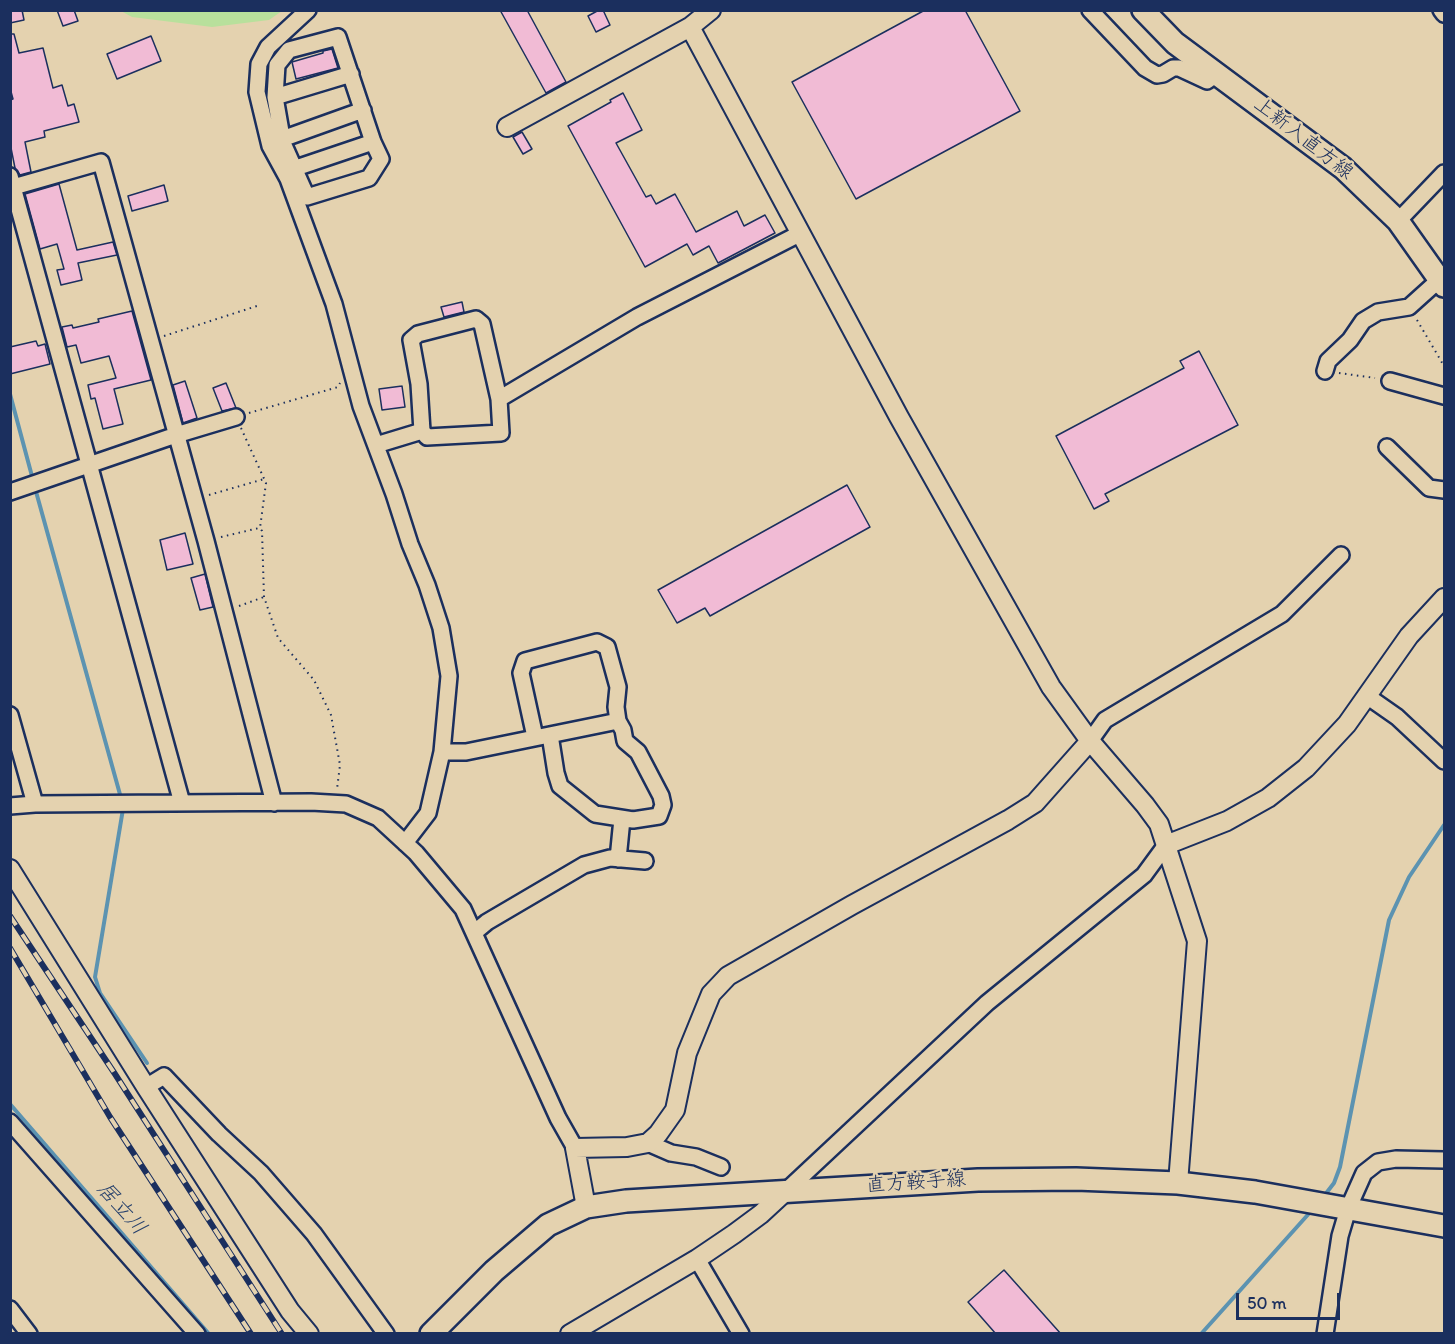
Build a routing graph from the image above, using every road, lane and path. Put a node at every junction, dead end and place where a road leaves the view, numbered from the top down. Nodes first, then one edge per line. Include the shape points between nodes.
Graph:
1 (308, 10) edge
2 (711, 10) edge
3 (1090, 10) edge
4 (1143, 10) edge
5 (1441, 10) edge
6 (1444, 14) edge
7 (690, 27) junction
8 (1218, 73) junction
9 (351, 74) junction
10 (275, 97) junction
11 (363, 110) junction
12 (507, 126) dead end
13 (282, 139) junction
14 (373, 142) junction
15 (290, 171) junction
16 (1444, 172) edge
17 (12, 184) edge
18 (1398, 221) junction
19 (801, 233) junction
20 (1442, 283) edge
21 (260, 305) dead end
22 (1408, 307) junction
23 (150, 341) junction
24 (1444, 366) edge
25 (1325, 370) joint
26 (1390, 381) joint
27 (338, 387) dead end
28 (1444, 396) edge
29 (499, 399) junction
30 (236, 417) junction
31 (422, 431) junction
32 (176, 435) junction
33 (376, 445) junction
34 (1387, 447) dead end
35 (90, 466) junction
36 (264, 479) junction
37 (1444, 490) edge
38 (10, 492) edge
39 (195, 499) junction
40 (260, 528) junction
41 (206, 541) junction
42 (1341, 555) dead end
43 (264, 597) junction
44 (1444, 598) edge
45 (225, 610) junction
46 (1367, 696) junction
47 (10, 715) edge
48 (618, 721) junction
49 (542, 736) junction
50 (1090, 741) junction
51 (442, 752) junction
52 (1444, 761) edge
53 (274, 802) junction
54 (182, 803) junction
55 (333, 803) junction
56 (35, 804) junction
57 (10, 806) edge
58 (622, 819) junction
59 (405, 843) junction
60 (1166, 845) junction
61 (618, 859) junction
62 (645, 861) dead end
63 (10, 869) edge
64 (475, 932) junction
65 (146, 1087) junction
66 (10, 1122) edge
67 (648, 1143) junction
68 (575, 1148) junction
69 (1444, 1160) edge
70 (721, 1167) dead end
71 (1178, 1182) junction
72 (787, 1190) junction
73 (586, 1207) junction
74 (1348, 1209) junction
75 (1444, 1226) edge
76 (697, 1259) junction
77 (10, 1309) edge
78 (29, 1334) edge
79 (197, 1334) edge
80 (309, 1334) edge
81 (386, 1334) edge
82 (431, 1334) edge
83 (570, 1334) edge
84 (741, 1334) edge
85 (1325, 1334) edge

1 - 15 street via 268,47 260,64 257,92 270,146
2 - 7 street
3 - 8 street via 1145,68 1157,75 1179,68 1207,81
4 - 8 main road, 上新入直方線 via 1175,43
5 - 6 street
7 - 12 street
7 - 19 street
8 - 18 main road, 上新入直方線 via 1343,168
9 - 10 street
9 - 10 street via 338,37 289,50 277,65
9 - 11 street
10 - 13 street
11 - 13 street
11 - 14 street
13 - 15 street
14 - 15 street
14 - 15 street via 381,159 369,178 307,197
15 - 33 street
16 - 18 street
17 - 23 street via 101,162
17 - 35 street
18 - 20 main road, 上新入直方線
19 - 29 street via 637,317
19 - 50 street via 1005,608 1051,687
20 - 22 street
21 - 23 path
22 - 24 path
22 - 25 street via 1378,312 1363,321 1328,361
23 - 32 street
25 - 26 path
26 - 28 street
27 - 30 path
29 - 31 street via 501,433 427,437
29 - 31 street via 482,324 476,319 418,334 411,340
30 - 32 street
30 - 36 path
31 - 33 street
32 - 35 street
32 - 39 street
33 - 51 street via 441,628 449,676
34 - 37 street via 1429,488
35 - 38 street
35 - 54 street
36 - 39 path
36 - 40 path
39 - 41 street
40 - 41 path
40 - 43 path
41 - 45 street
42 - 50 street via 1282,614 1105,720
43 - 45 path
43 - 55 path via 278,638 314,680 331,715 340,765
44 - 46 street via 1409,636
45 - 53 street
46 - 52 street via 1397,717
46 - 60 street via 1306,768 1268,798
47 - 56 street
48 - 49 street
48 - 49 street via 618,687 607,647 597,642 525,661 521,674
48 - 58 street via 625,741 644,762 663,805 659,816
49 - 51 street via 466,752
49 - 58 street via 560,786 595,814
50 - 60 street via 1159,824
50 - 67 street via 1035,803 728,976 711,994 701,1017 687,1053 675,1110
51 - 59 street via 428,813
53 - 54 street
53 - 55 street
54 - 56 street
55 - 59 street via 346,804 378,818
56 - 57 street
58 - 61 street
59 - 64 street via 451,893
60 - 71 street via 1197,941
60 - 72 street via 1144,875 987,1003
61 - 62 street
61 - 64 street via 584,865
63 - 65 street
64 - 68 street
65 - 80 street via 290,1311
65 - 81 street via 164,1076 261,1173 314,1234
66 - 79 street
67 - 68 street
67 - 70 street
68 - 73 street
69 - 74 street via 1378,1162 1364,1173
71 - 72 main road, 直方鞍手線 via 978,1180
71 - 74 main road, 直方鞍手線
72 - 73 main road, 直方鞍手線
72 - 76 street via 752,1221
73 - 82 main road, 直方鞍手線 via 548,1225
74 - 75 main road, 直方鞍手線
74 - 85 street
76 - 83 street
76 - 84 street
77 - 78 street

